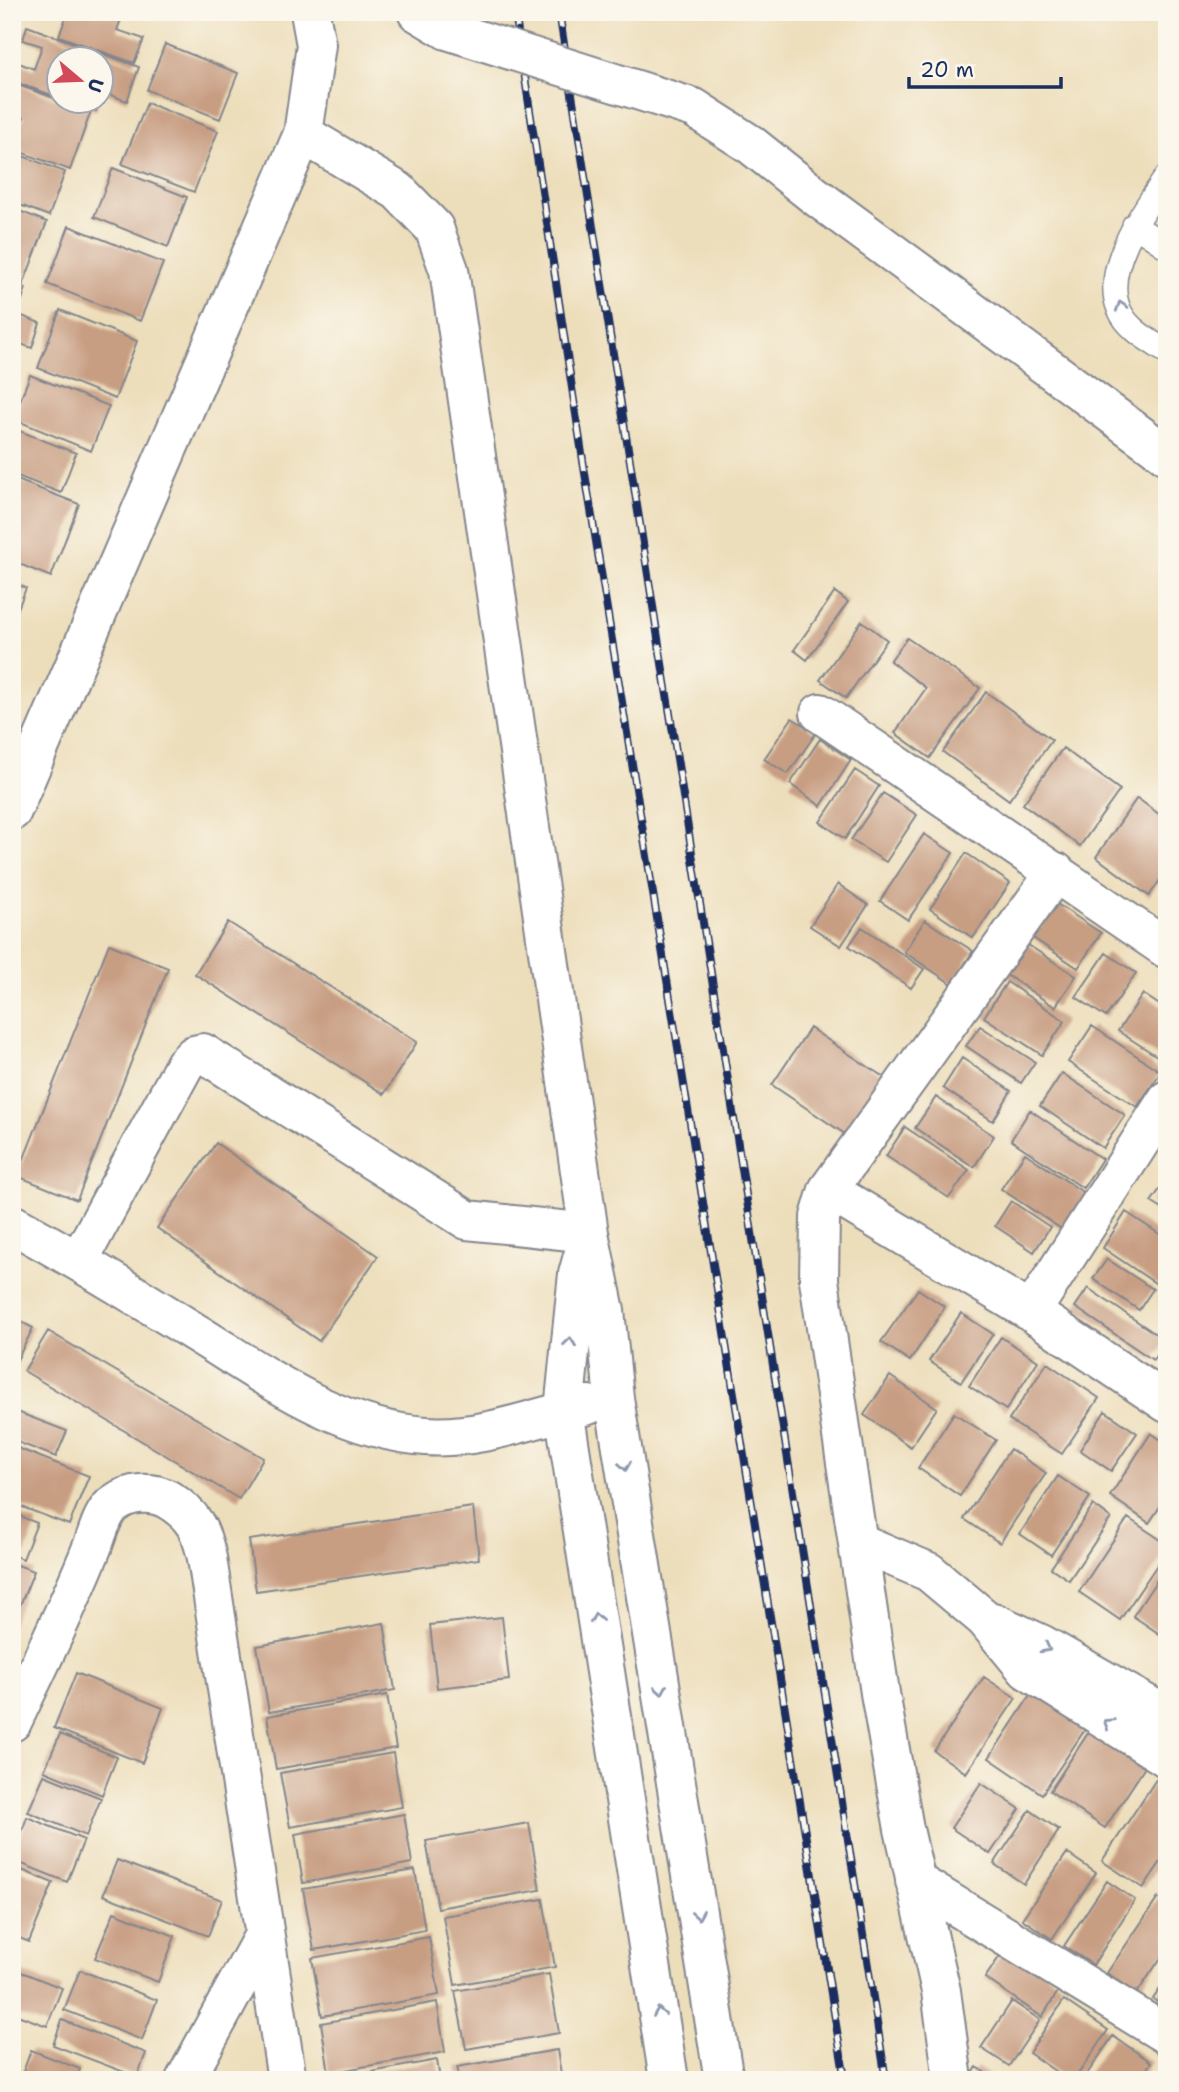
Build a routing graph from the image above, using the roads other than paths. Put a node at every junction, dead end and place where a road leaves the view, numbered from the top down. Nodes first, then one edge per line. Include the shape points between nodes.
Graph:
1 (310, 12) edge
2 (418, 12) edge
3 (303, 134) junction
4 (1167, 176) edge
5 (1134, 225) junction
6 (1167, 247) edge
7 (1167, 352) edge
8 (1167, 455) edge
9 (820, 713) dead end
10 (12, 811) edge
11 (1056, 872) junction
12 (1167, 949) edge
13 (1167, 1100) edge
14 (828, 1190) junction
15 (12, 1224) edge
16 (589, 1233) junction
17 (79, 1260) junction
18 (1031, 1312) junction
19 (614, 1398) junction
20 (1167, 1403) edge
21 (564, 1410) junction
22 (858, 1542) junction
23 (985, 1619) junction
24 (1167, 1716) edge
25 (12, 1722) edge
26 (618, 1755) junction
27 (672, 1756) junction
28 (1167, 1758) edge
29 (915, 1881) junction
30 (264, 1935) junction
31 (1167, 2035) edge
32 (185, 2080) edge
33 (287, 2080) edge
34 (670, 2080) edge
35 (724, 2080) edge
36 (953, 2080) edge

1 - 3 street via 316,45
2 - 8 street, bridge via 447,30 694,108 750,144
3 - 10 street
3 - 16 street via 398,191 435,228 449,270
4 - 5 lane
5 - 6 lane
7 -> 5 lane via 1133,329 1118,309 1116,280
9 - 11 street
11 - 12 street
11 - 14 street
13 - 18 street
14 - 18 street
14 - 22 street via 820,1217 819,1280
15 - 17 street
16 - 17 street via 467,1220 203,1053 185,1064
16 - 19 street via 605,1311
21 -> 16 street via 578,1274
17 - 21 street via 288,1389 347,1420 427,1436 469,1435
18 - 20 street
19 - 21 street
19 -> 27 street
26 -> 21 street
22 - 23 street via 929,1572
22 - 29 street
23 -> 24 street via 1041,1644
28 -> 23 street via 1027,1670
25 - 30 street via 114,1503 145,1493 185,1509 201,1530 207,1558
26 - 27 street
34 -> 26 street
27 -> 35 street
29 - 31 street
29 - 36 street via 940,1991
30 - 32 street
30 - 33 street

